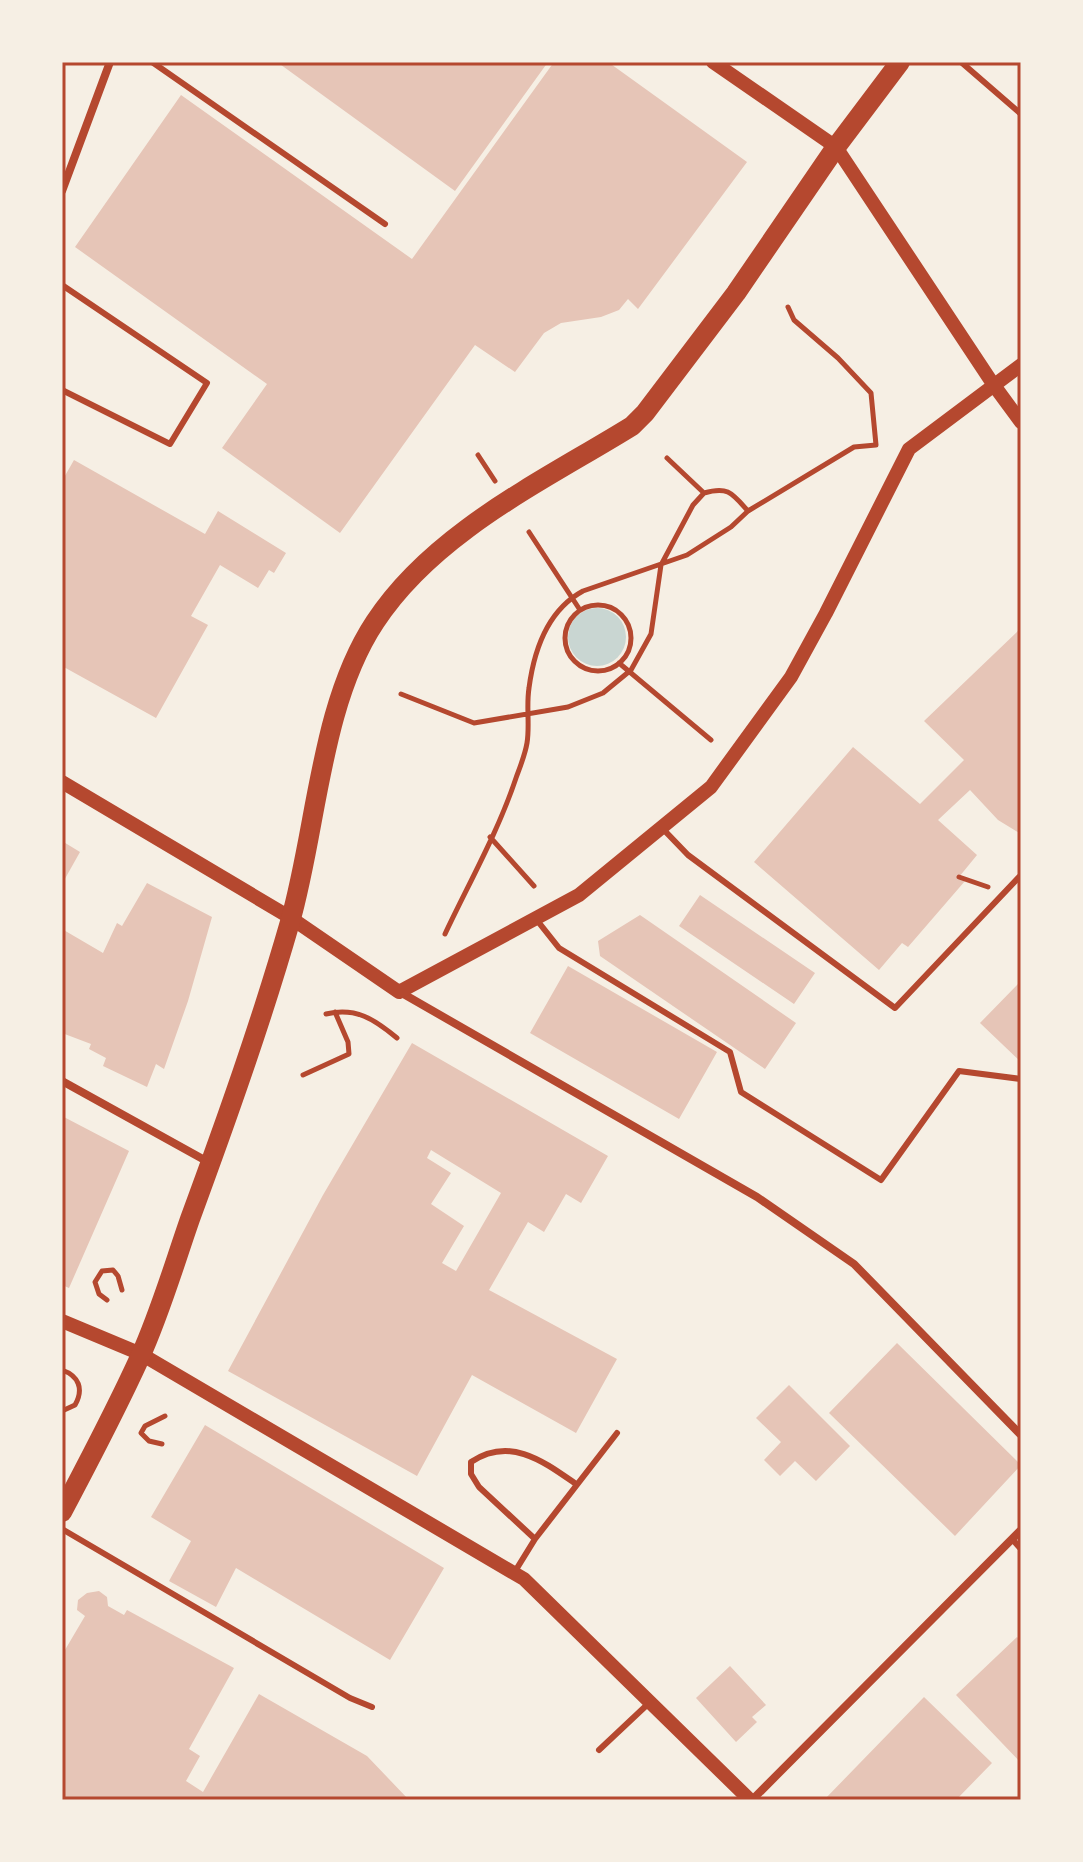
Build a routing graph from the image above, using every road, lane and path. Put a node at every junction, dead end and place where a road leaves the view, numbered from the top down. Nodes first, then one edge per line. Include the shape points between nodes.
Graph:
1 (110, 62) edge
2 (152, 62) edge
3 (713, 62) edge
4 (900, 62) edge
5 (961, 62) edge
6 (1021, 114) edge
7 (836, 147) junction
8 (62, 191) edge
9 (385, 224) dead end
10 (62, 285) edge
11 (788, 307) dead end
12 (1021, 365) edge
13 (993, 384) junction
14 (62, 390) edge
15 (1021, 422) edge
16 (478, 455) dead end
17 (667, 458) dead end
18 (496, 482) dead end
19 (704, 493) junction
20 (748, 511) junction
21 (529, 532) dead end
22 (661, 565) junction
23 (571, 598) junction
24 (580, 610) junction
25 (619, 663) junction
26 (631, 670) junction
27 (401, 694) dead end
28 (528, 714) junction
29 (711, 740) dead end
30 (62, 782) edge
31 (661, 827) junction
32 (490, 837) junction
33 (1021, 875) edge
34 (534, 886) dead end
35 (291, 918) junction
36 (536, 919) junction
37 (445, 934) dead end
38 (399, 992) junction
39 (335, 1012) junction
40 (326, 1014) dead end
41 (397, 1038) dead end
42 (303, 1075) dead end
43 (1021, 1079) edge
44 (62, 1081) edge
45 (211, 1164) junction
46 (122, 1290) dead end
47 (107, 1300) dead end
48 (62, 1321) edge
49 (141, 1354) junction
50 (62, 1370) edge
51 (62, 1411) edge
52 (165, 1416) dead end
53 (617, 1433) dead end
54 (1021, 1435) edge
55 (162, 1444) dead end
56 (576, 1484) junction
57 (62, 1512) edge
58 (62, 1529) edge
59 (1021, 1530) edge
60 (535, 1539) junction
61 (1012, 1539) junction
62 (1021, 1549) edge
63 (514, 1573) junction
64 (650, 1702) junction
65 (372, 1707) dead end
66 (599, 1750) dead end
67 (751, 1800) edge

1 - 8 street
2 - 9 lane
3 - 7 street
4 - 7 main road
5 - 6 lane
7 - 13 street
7 - 35 main road via 736,293 632,426 462,534 423,564 375,622 336,712
10 - 14 lane via 207,383 170,444
11 - 20 path via 794,320 871,393 876,445 854,447
12 - 13 street
13 - 15 street
13 - 31 street via 909,449 791,677 711,787
16 - 18 path
17 - 19 path
19 - 20 path via 732,493
19 - 22 path
20 - 22 path via 687,555
21 - 23 path
22 - 23 path
22 - 26 path via 651,634
23 - 24 path
23 - 28 path via 553,614 541,642
24 - 25 path via 600,605 620,614 630,644
24 - 25 path via 566,627 571,658 589,670
25 - 26 path
26 - 28 path via 603,693 568,707
26 - 29 path
27 - 28 path via 474,723
28 - 32 path via 520,769
30 - 35 street
31 - 33 lane via 688,855 895,1008
31 - 36 street via 579,895
32 - 34 path
32 - 37 path
35 - 38 street
35 - 45 main road
36 - 38 street
36 - 43 lane via 559,948 730,1052 741,1092 881,1180 959,1071
38 - 54 street via 757,1197 854,1264
39 - 40 path
39 - 41 path via 360,1013
39 - 42 path via 349,1054
44 - 45 street
45 - 49 main road
46 - 47 path via 113,1270 102,1271 95,1282
48 - 49 street
49 - 57 main road
49 - 63 street
50 - 51 path via 77,1380 80,1392 75,1405
52 - 55 path via 141,1433
53 - 56 lane
56 - 60 lane
56 - 60 lane via 519,1451 487,1452 471,1462 479,1487
58 - 65 lane
59 - 61 street
60 - 63 lane
61 - 62 lane
61 - 67 street
63 - 64 street
64 - 66 lane
64 - 67 street

